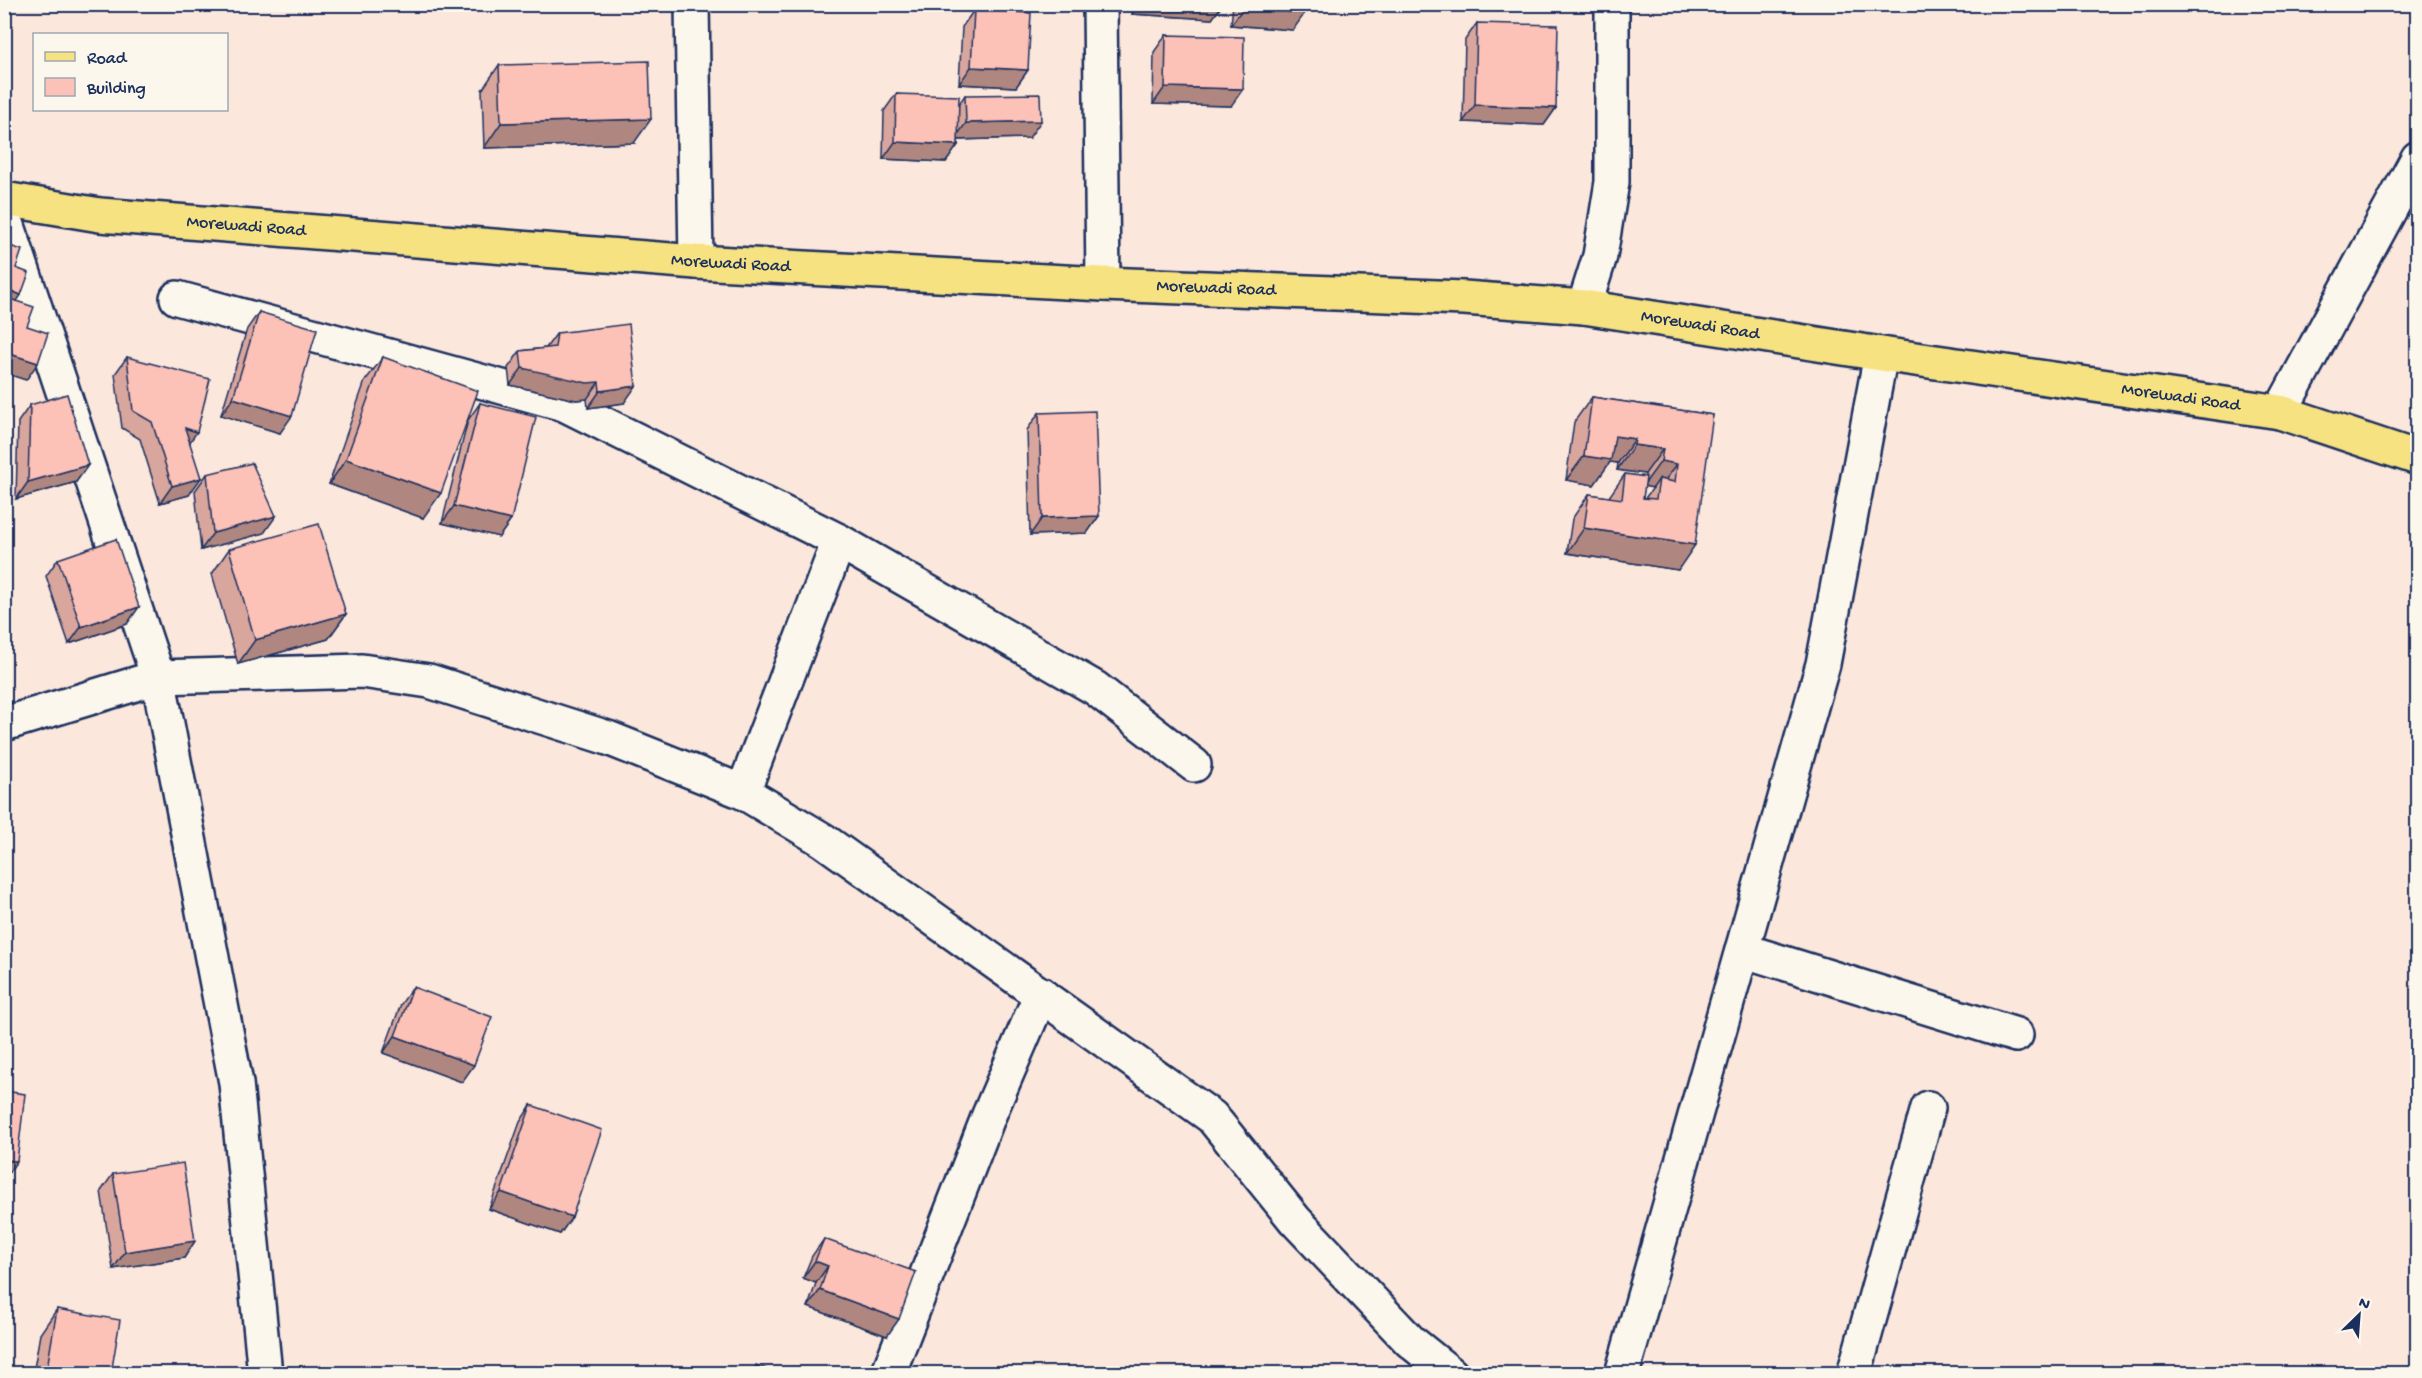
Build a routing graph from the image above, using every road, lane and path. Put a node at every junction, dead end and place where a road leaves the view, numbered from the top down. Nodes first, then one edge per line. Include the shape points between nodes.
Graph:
1 (692, 4) edge
2 (1100, 4) edge
3 (1612, 4) edge
4 (2418, 158) edge
5 (4, 199) edge
6 (4, 214) edge
7 (696, 262) junction
8 (1103, 284) junction
9 (177, 298) dead end
10 (1584, 307) junction
11 (1881, 354) junction
12 (2280, 412) junction
13 (2418, 458) edge
14 (839, 541) junction
15 (158, 676) junction
16 (4, 724) edge
17 (1194, 765) dead end
18 (743, 792) junction
19 (1742, 950) junction
20 (1041, 994) junction
21 (2016, 1035) dead end
22 (1928, 1108) dead end
23 (1446, 1372) edge
24 (265, 1374) edge
25 (888, 1374) edge
26 (1622, 1374) edge
27 (1854, 1374) edge

1 - 7 street
2 - 8 street
3 - 10 street via 1612,182 1600,256
4 - 12 street
5 - 7 main road, Morewadi Road via 100,215
6 - 15 street
7 - 8 main road, Morewadi Road
8 - 10 main road, Morewadi Road via 1464,298
9 - 14 street via 564,404
10 - 11 main road, Morewadi Road
11 - 12 main road, Morewadi Road
11 - 19 street via 1823,664
12 - 13 main road, Morewadi Road
14 - 17 street via 1095,688
14 - 18 street
15 - 16 street
15 - 18 street via 362,671 429,681 608,738
15 - 24 street via 236,1083
18 - 20 street via 823,840
19 - 21 street
19 - 26 street
20 - 23 street via 1212,1116 1295,1220 1410,1341
20 - 25 street
22 - 27 street

